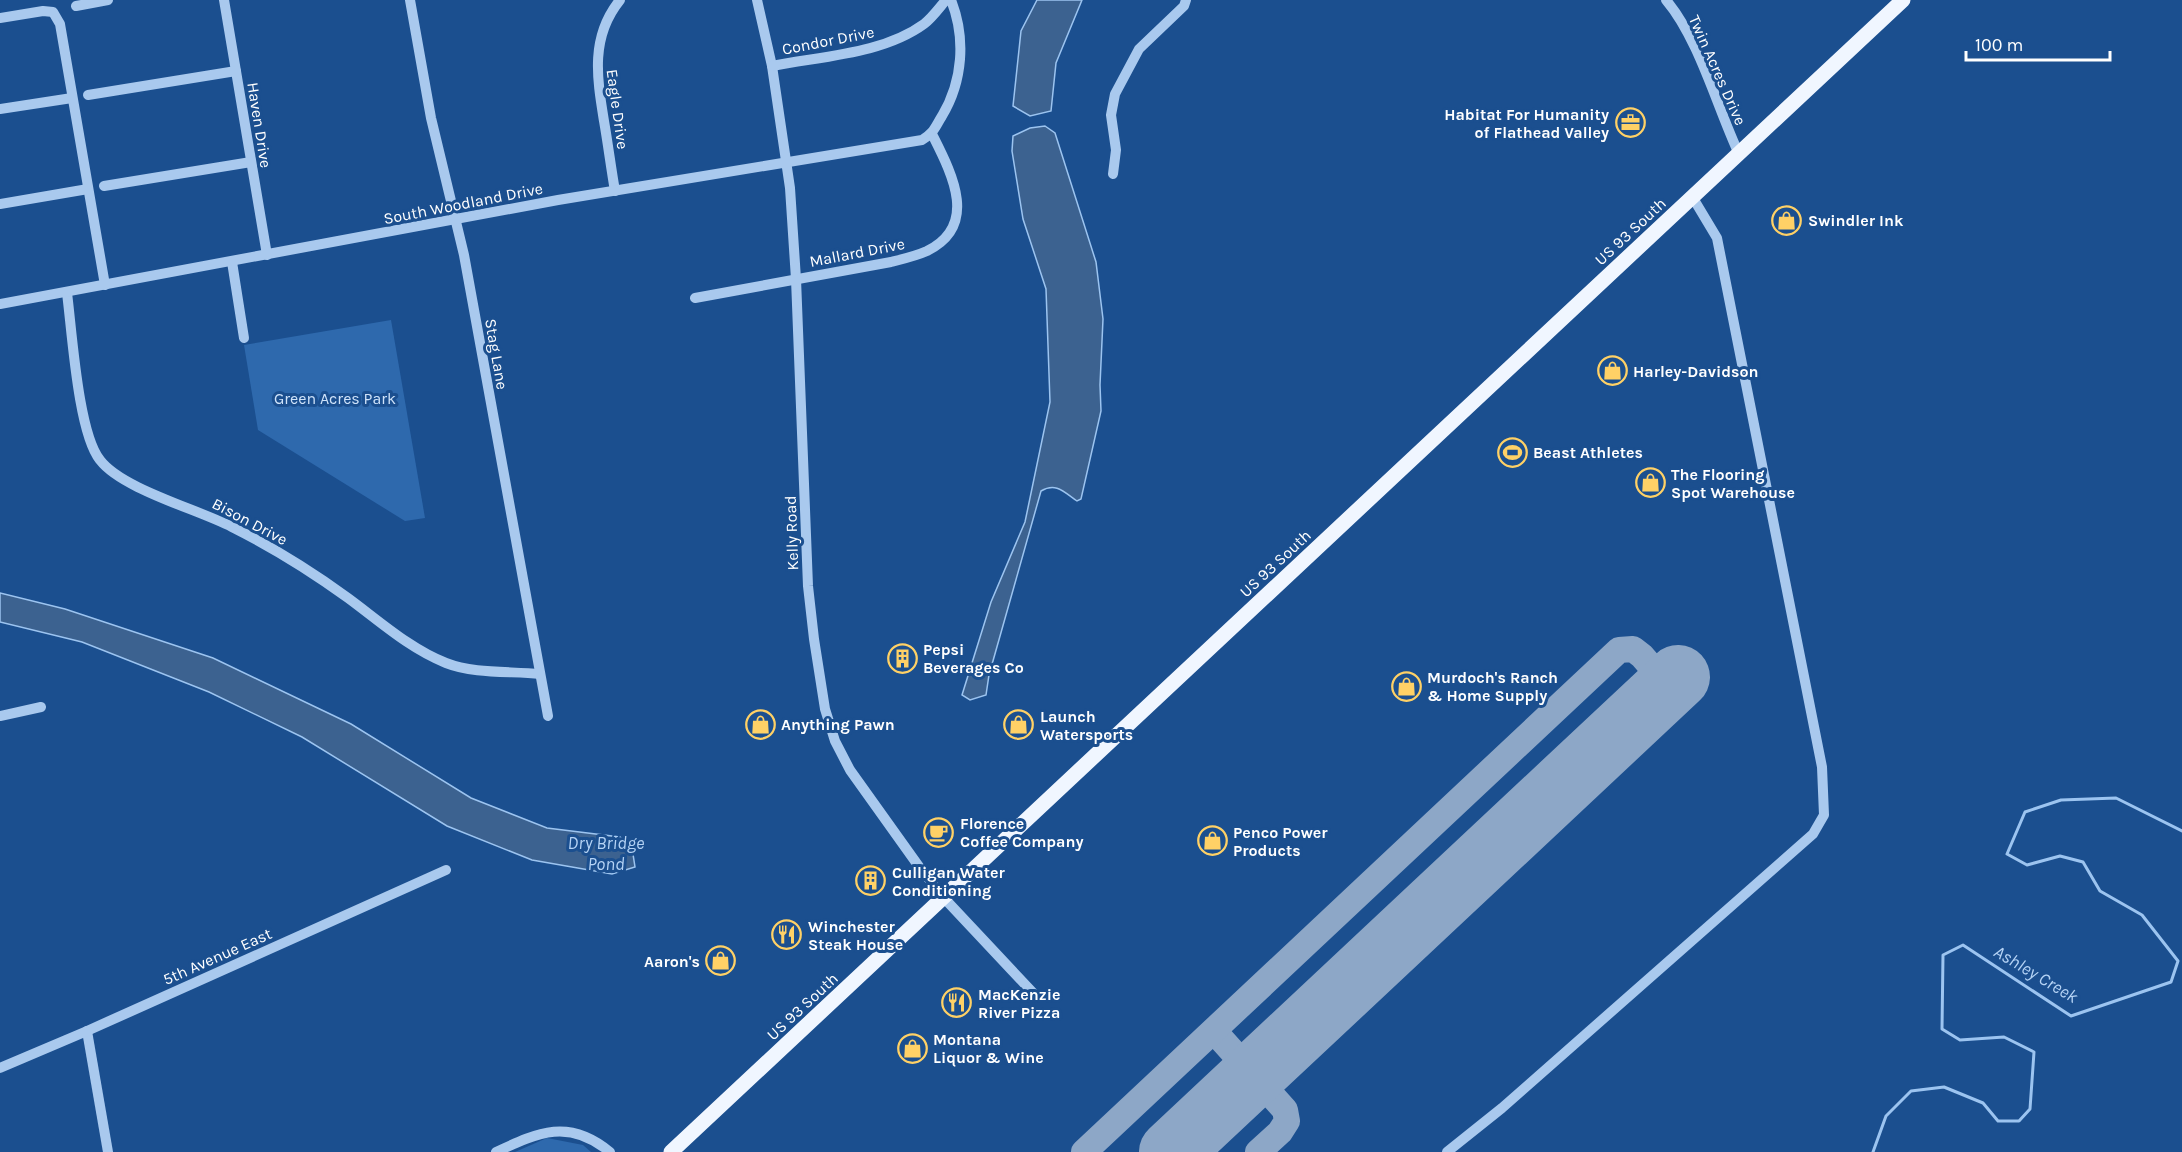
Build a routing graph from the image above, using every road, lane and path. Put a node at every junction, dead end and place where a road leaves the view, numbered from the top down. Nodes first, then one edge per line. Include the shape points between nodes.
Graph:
1 (108, 0) edge
2 (224, 0) edge
3 (410, 0) edge
4 (620, 0) edge
5 (757, 0) edge
6 (946, 0) edge
7 (951, 0) edge
8 (1186, 0) edge
9 (1666, 0) edge
10 (1903, 0) edge
11 (76, 6) dead end
12 (0, 18) edge
13 (772, 66) junction
14 (236, 71) junction
15 (88, 95) dead end
16 (72, 98) junction
17 (0, 110) edge
18 (932, 134) junction
19 (1738, 154) junction
20 (251, 162) junction
21 (786, 162) junction
22 (1113, 174) dead end
23 (104, 186) dead end
24 (88, 189) junction
25 (615, 191) junction
26 (1693, 198) junction
27 (0, 204) edge
28 (456, 220) junction
29 (267, 255) junction
30 (232, 262) junction
31 (796, 279) junction
32 (105, 285) junction
33 (67, 292) junction
34 (695, 298) dead end
35 (0, 304) edge
36 (244, 338) dead end
37 (540, 674) junction
38 (41, 707) dead end
39 (0, 716) edge
40 (548, 716) dead end
41 (446, 870) dead end
42 (944, 898) junction
43 (1035, 995) dead end
44 (87, 1031) junction
45 (0, 1068) edge
46 (108, 1152) edge
47 (496, 1152) edge
48 (610, 1152) edge
49 (671, 1152) edge
50 (1447, 1152) edge

1 - 11 street
2 - 14 street, Haven Drive
3 - 28 street, Stag Lane via 431,118
4 - 25 street, Eagle Drive via 601,33 597,57
5 - 13 street, Kelly Road
6 - 13 street, Condor Drive via 926,22 888,44
7 - 18 street via 959,32 959,73 949,104
8 - 22 street via 1139,49 1114,94
9 - 19 street, Twin Acres Drive via 1693,45
10 - 19 main road, US 93 South
12 - 16 street via 43,10 53,12 60,24
13 - 21 street, Kelly Road
14 - 15 street
14 - 20 street, Haven Drive
16 - 17 street
16 - 24 street
18 - 21 street, South Woodland Drive via 922,140
18 - 31 street, Mallard Drive via 953,181 957,201 954,222 944,239 908,258
19 - 26 main road, US 93 South
20 - 23 street
20 - 29 street, Haven Drive
21 - 25 street, South Woodland Drive
21 - 31 street, Kelly Road
24 - 27 street
24 - 32 street
25 - 28 street, South Woodland Drive
26 - 42 main road, US 93 South
26 - 50 street via 1717,238 1822,767 1824,815 1813,834 1796,850
28 - 29 street, South Woodland Drive
28 - 37 street, Stag Lane
29 - 30 street, South Woodland Drive
30 - 32 street, South Woodland Drive
30 - 36 street
31 - 34 street, Mallard Drive
31 - 42 street, Kelly Road via 808,586 825,709 850,770
32 - 33 street, South Woodland Drive
33 - 35 street, South Woodland Drive
33 - 37 street, Bison Drive via 88,435 98,459 112,473 263,543 443,662 471,669
37 - 40 street, Stag Lane
38 - 39 street
41 - 44 street, 5th Avenue East
42 - 43 street, Kelly Road
42 - 49 main road, US 93 South
44 - 45 street, 5th Avenue East
44 - 46 street
47 - 48 street via 555,1130 587,1136

